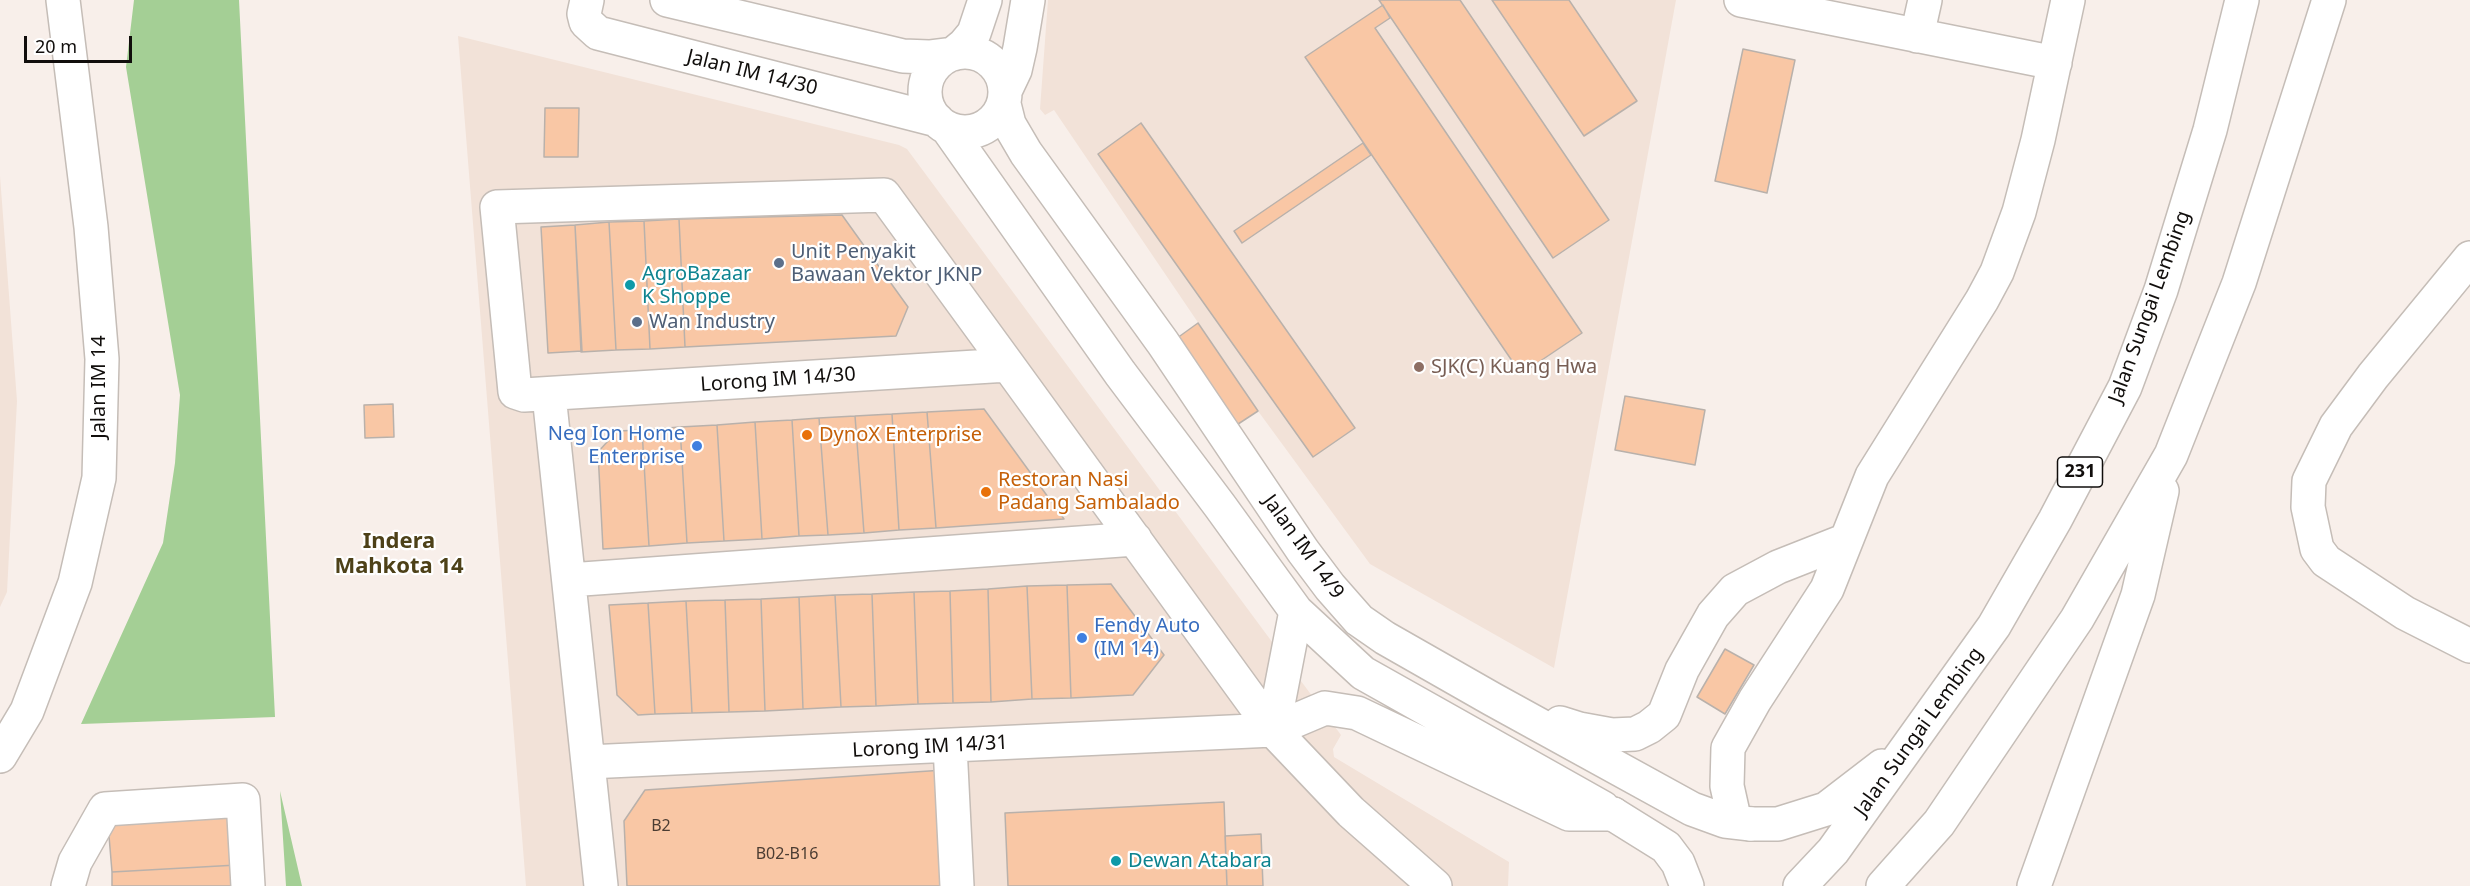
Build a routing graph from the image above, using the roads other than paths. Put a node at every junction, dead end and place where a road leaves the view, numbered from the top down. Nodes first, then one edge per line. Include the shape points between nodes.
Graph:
1 (63, 0) edge
2 (668, 0) edge
3 (986, 0) edge
4 (1028, 0) edge
5 (1741, 0) edge
6 (1925, 0) edge
7 (2068, 0) edge
8 (2242, 0) edge
9 (2329, 0) edge
10 (577, 2) edge
11 (1828, 9) edge
12 (1917, 36) junction
13 (953, 54) junction
14 (2055, 63) junction
15 (1005, 96) junction
16 (942, 125) junction
17 (2470, 258) edge
18 (1008, 365) junction
19 (549, 395) junction
20 (2171, 454) junction
21 (1135, 539) junction
22 (1844, 541) junction
23 (569, 580) junction
24 (1296, 611) junction
25 (1385, 638) junction
26 (2470, 646) edge
27 (1363, 673) junction
28 (1492, 699) junction
29 (1273, 730) junction
30 (1911, 743) junction
31 (950, 746) junction
32 (0, 756) edge
33 (588, 762) junction
34 (1613, 814) junction
35 (1743, 823) junction
36 (68, 886) edge
37 (248, 886) edge
38 (601, 886) edge
39 (957, 886) edge
40 (1435, 886) edge
41 (1687, 886) edge
42 (1800, 886) edge
43 (1883, 886) edge
44 (2034, 886) edge

1 - 32 street, Jalan IM 14 via 91,226 102,359 99,478 75,583 27,711
2 - 13 street via 903,56
3 - 13 street via 974,33
4 - 15 street via 1020,48
5 - 11 street
6 - 12 street
7 - 14 street
8 - 30 street, Jalan Sungai Lembing / 231 via 2210,130 2161,290 2125,387 1994,626
9 - 20 street via 2239,283
10 - 16 street, Jalan IM 14/30 via 586,22 598,33
11 - 12 street
12 - 14 street
13 - 15 street via 981,55 997,69
13 - 16 street via 930,73 926,84 929,108
14 - 22 street via 2019,212 1996,272 1872,476
15 - 16 street via 997,117 975,132 962,133
15 - 25 street, Jalan IM 14/9 via 1009,124 1026,153 1163,343 1303,551 1359,620
16 - 24 street, Jalan IM 14/9
17 - 26 street via 2336,426 2309,481 2308,507 2317,549 2326,561 2405,613
18 - 19 street, Lorong IM 14/30
18 - 19 street, Lorong IM 14/30 via 884,195 497,207 515,392
18 - 21 street
19 - 23 street
20 - 43 street via 2077,619 1939,823
20 - 44 street via 2138,595
21 - 23 street
21 - 29 street
22 - 28 street via 1778,567 1735,590 1713,615 1698,641 1664,715 1635,735 1572,728
22 - 35 street via 1827,589 1728,748 1727,786
23 - 33 street
24 - 27 street, Jalan IM 14/9
24 - 29 street
25 - 27 street
25 - 28 street, Jalan IM 14/9
27 - 34 street, Jalan IM 14/9
28 - 35 street, Jalan IM 14/9 via 1692,810
29 - 31 street, Lorong IM 14/31
29 - 34 street via 1325,708 1357,713 1569,814
29 - 40 street via 1351,812
30 - 35 street, Jalan IM 14/9 via 1826,810 1778,824
30 - 42 street, Jalan Sungai Lembing / 231 via 1833,851
31 - 33 street, Lorong IM 14/31
31 - 39 street
33 - 38 street
34 - 41 street, Jalan IM 14/9 via 1666,847
36 - 37 street via 75,862 105,809 243,800

